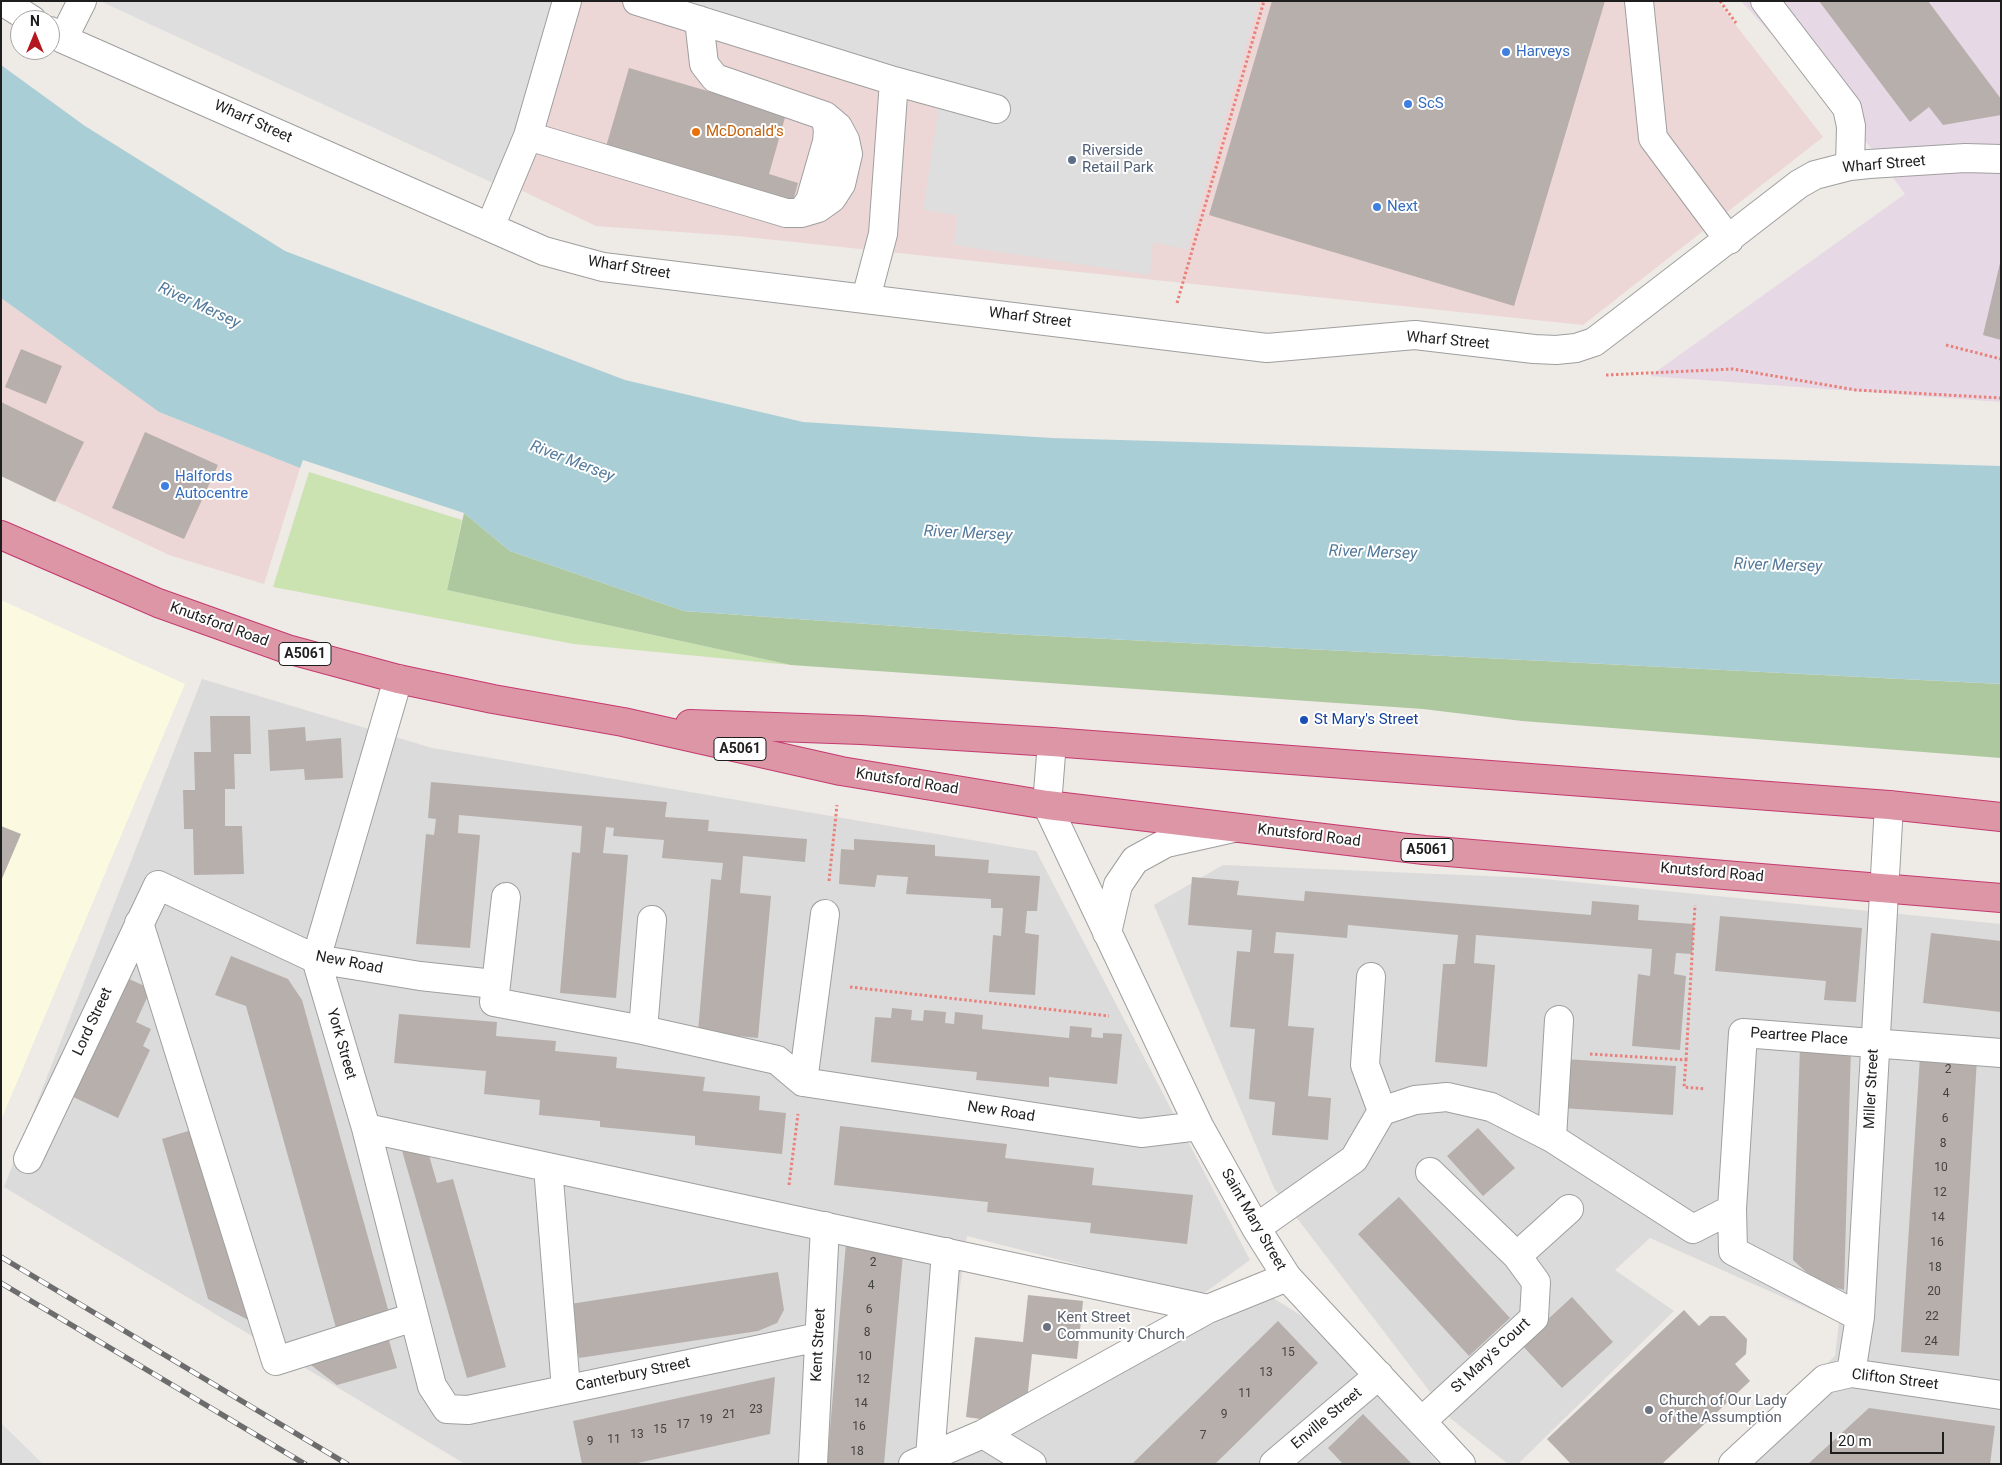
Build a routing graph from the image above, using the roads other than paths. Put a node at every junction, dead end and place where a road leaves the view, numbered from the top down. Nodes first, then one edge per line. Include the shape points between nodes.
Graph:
1 (2, 1) edge
2 (82, 1) edge
3 (567, 1) edge
4 (637, 1) edge
5 (1639, 1) edge
6 (1765, 1) edge
7 (16, 10) edge
8 (699, 20) junction
9 (60, 31) edge
10 (60, 36) edge
11 (894, 81) junction
12 (996, 109) dead end
13 (528, 136) junction
14 (2001, 159) edge
15 (1850, 166) junction
16 (490, 227) junction
17 (1729, 240) junction
18 (866, 298) junction
19 (1, 535) edge
20 (398, 678) junction
21 (624, 722) junction
22 (1052, 742) junction
23 (1047, 805) junction
24 (1889, 805) junction
25 (2001, 817) edge
26 (1237, 827) junction
27 (158, 885) joint
28 (1884, 887) junction
29 (506, 898) dead end
30 (2001, 898) edge
31 (825, 914) road end
32 (652, 920) dead end
33 (139, 923) junction
34 (1108, 933) junction
35 (316, 959) junction
36 (1371, 977) dead end
37 (494, 984) junction
38 (1559, 1020) dead end
39 (643, 1030) junction
40 (1875, 1043) junction
41 (2001, 1052) edge
42 (803, 1082) junction
43 (1382, 1111) junction
44 (1199, 1126) junction
45 (366, 1128) junction
46 (1552, 1138) junction
47 (28, 1159) dead end
48 (548, 1167) junction
49 (1430, 1172) dead end
50 (1569, 1208) dead end
51 (1732, 1209) junction
52 (824, 1226) junction
53 (1256, 1228) junction
54 (946, 1252) junction
55 (1517, 1256) junction
56 (1287, 1277) junction
57 (1208, 1309) junction
58 (414, 1317) junction
59 (1860, 1317) junction
60 (819, 1337) junction
61 (1851, 1373) junction
62 (1379, 1375) junction
63 (566, 1389) junction
64 (2001, 1395) edge
65 (447, 1409) joint
66 (1422, 1420) junction
67 (983, 1434) junction
68 (922, 1460) edge
69 (813, 1464) edge
70 (1032, 1464) edge
71 (1274, 1464) edge
72 (1461, 1464) edge
73 (1733, 1464) edge

1 - 7 street
2 - 9 street
3 - 13 street
4 - 8 street
5 - 17 street via 1653,138
6 - 15 street via 1847,108 1851,126
8 - 11 street
8 - 13 street via 704,64 715,78 824,116 838,127 848,154 841,184 832,198 818,208 801,214 786,214
10 - 16 street, Wharf Street
11 - 12 street
11 - 18 street via 883,234
13 - 16 street
14 - 15 street, Wharf Street via 1965,158
15 - 17 street, Wharf Street via 1815,175 1799,184
16 - 18 street, Wharf Street via 544,251 604,267
17 - 18 street, Wharf Street via 1594,342 1556,350 1415,335 1267,348
19 - 20 highway, Knutsford Road / A5061 via 168,607 287,650
20 - 21 highway, Knutsford Road / A5061 via 492,699
20 - 35 street
21 - 22 highway, Knutsford Road / A5061 via 862,730
21 - 23 highway, Knutsford Road / A5061 via 841,771
22 - 23 street
22 - 24 highway, Knutsford Road / A5061
23 - 26 highway, Knutsford Road / A5061
23 - 34 street, Saint Mary Street
24 - 25 highway, Knutsford Road / A5061
24 - 28 street, Miller Street
26 - 28 highway, Knutsford Road / A5061 via 1424,850
26 - 34 street via 1166,843 1135,860 1118,885
27 - 33 street, Lord Street
27 - 35 street, New Road
28 - 30 highway, Knutsford Road / A5061
28 - 40 street, Miller Street
29 - 37 street
31 - 42 street
32 - 39 street
33 - 47 street, Lord Street
33 - 58 street via 276,1361
34 - 44 street, Saint Mary Street
35 - 37 street, New Road
35 - 45 street, York Street
36 - 43 street via 1366,1065
37 - 39 street via 494,1002
38 - 46 street
39 - 42 street via 777,1060
40 - 41 street, Peartree Place
40 - 51 street, Peartree Place via 1743,1032
40 - 59 street, Miller Street
42 - 44 street, New Road via 1141,1134
43 - 46 street via 1415,1100 1447,1097 1492,1107
43 - 53 street via 1354,1159
44 - 53 street, Saint Mary Street
45 - 48 street
45 - 58 street, York Street
46 - 51 street via 1693,1229
48 - 52 street
48 - 63 street
49 - 55 street, St Mary's Court
50 - 55 street
51 - 59 street, Peartree Place via 1733,1252
52 - 54 street
52 - 60 street, Kent Street
53 - 56 street, Saint Mary Street
54 - 57 street
54 - 68 street
55 - 66 street, St Mary's Court via 1536,1282 1534,1318
56 - 57 street
56 - 62 street, Saint Mary Street
57 - 67 street
58 - 65 street, York Street via 432,1386
59 - 61 street, Miller Street
60 - 63 street, Canterbury Street
60 - 69 street, Kent Street
61 - 64 street, Clifton Street
61 - 73 street, Clifton Street via 1825,1379
62 - 66 street, Saint Mary Street
62 - 71 street, Enville Street
63 - 65 street, Canterbury Street via 468,1410
66 - 72 street, Saint Mary Street
67 - 68 street
67 - 70 street

